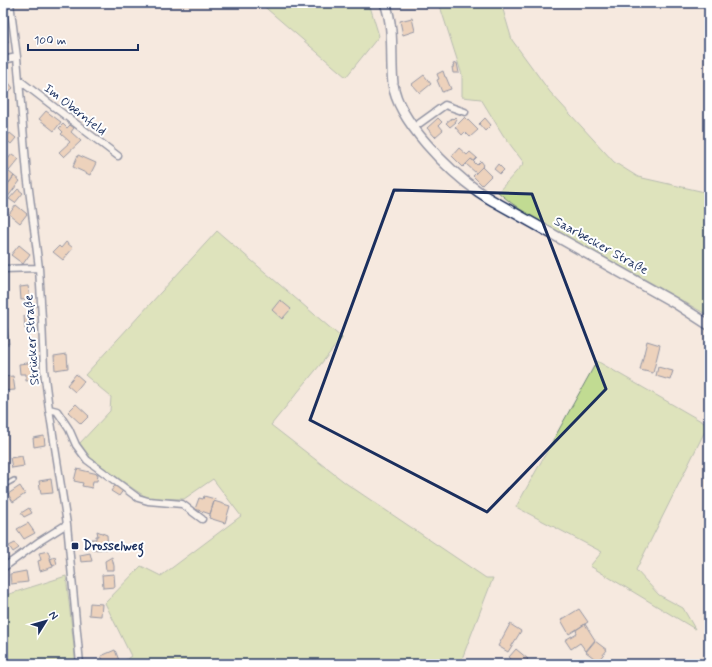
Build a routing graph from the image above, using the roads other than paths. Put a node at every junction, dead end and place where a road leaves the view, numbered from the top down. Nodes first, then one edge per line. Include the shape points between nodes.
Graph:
1 (10, 3) edge
2 (385, 3) edge
3 (17, 57) junction
4 (3, 60) edge
5 (19, 80) junction
6 (465, 112) dead end
7 (413, 128) junction
8 (118, 156) dead end
9 (39, 268) junction
10 (3, 269) edge
11 (709, 325) edge
12 (49, 409) junction
13 (14, 480) dead end
14 (3, 486) edge
15 (202, 519) dead end
16 (67, 524) junction
17 (3, 568) edge
18 (80, 664) edge

1 - 3 street
2 - 7 main road, Saarbecker Straße via 391,29 394,86 401,110
3 - 4 street
3 - 5 street
5 - 8 street, Im Obernfeld
5 - 9 street
6 - 7 street via 445,105
7 - 11 main road, Saarbecker Straße via 444,162 478,192 675,303
9 - 10 street
9 - 12 street, Strücker Straße via 44,370
12 - 15 street via 57,411 87,460 138,498 182,504
12 - 16 street, Strücker Straße
13 - 14 lane
16 - 17 street
16 - 18 street, Strücker Straße

